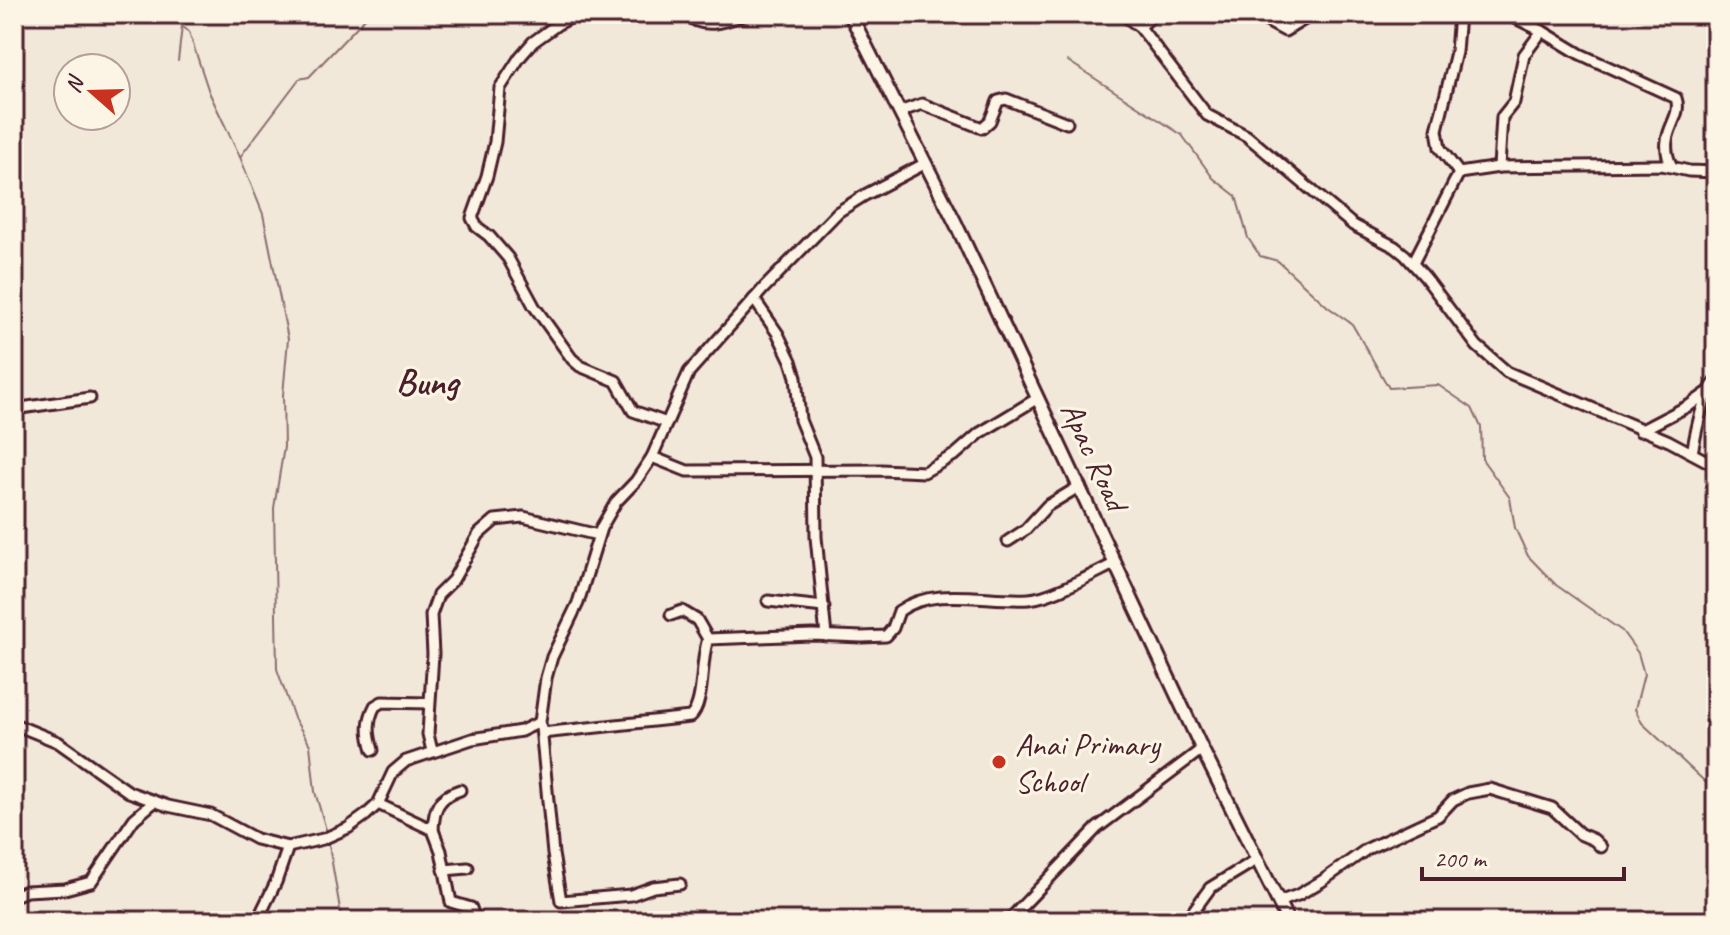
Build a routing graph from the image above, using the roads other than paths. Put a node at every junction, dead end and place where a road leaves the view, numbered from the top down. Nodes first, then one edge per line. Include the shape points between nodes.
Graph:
1 (578, 14) edge
2 (686, 14) edge
3 (747, 14) edge
4 (850, 14) edge
5 (1122, 14) edge
6 (1154, 14) edge
7 (1254, 14) edge
8 (1313, 14) edge
9 (1459, 14) edge
10 (1507, 14) edge
11 (1140, 27) junction
12 (1542, 31) junction
13 (899, 112) junction
14 (1067, 123) dead end
15 (926, 163) junction
16 (1499, 167) junction
17 (1672, 167) junction
18 (1716, 172) edge
19 (1459, 173) junction
20 (1413, 263) junction
21 (754, 299) junction
22 (1716, 380) edge
23 (1707, 393) junction
24 (90, 398) dead end
25 (1038, 398) junction
26 (14, 409) edge
27 (667, 423) junction
28 (1640, 431) junction
29 (1692, 453) junction
30 (652, 457) junction
31 (1716, 466) edge
32 (817, 470) junction
33 (1080, 486) junction
34 (598, 535) junction
35 (1008, 541) dead end
36 (1116, 563) junction
37 (768, 601) dead end
38 (824, 607) junction
39 (671, 615) dead end
40 (826, 636) junction
41 (708, 639) junction
42 (429, 703) junction
43 (14, 724) edge
44 (541, 728) junction
45 (1202, 749) junction
46 (373, 750) dead end
47 (432, 751) junction
48 (460, 790) dead end
49 (154, 802) junction
50 (378, 804) junction
51 (433, 830) junction
52 (288, 847) junction
53 (1601, 847) dead end
54 (1256, 860) junction
55 (468, 868) dead end
56 (444, 870) junction
57 (680, 884) dead end
58 (14, 896) edge
59 (1278, 902) junction
60 (257, 921) edge
61 (475, 921) edge
62 (1008, 921) edge
63 (1186, 921) edge
64 (1288, 921) edge

1 - 27 street via 533,42 500,88 495,142 472,218 508,258 572,359 616,381 633,411
2 - 3 street via 706,24
4 - 13 main road, Apac Road
5 - 11 street
6 - 11 street
7 - 8 street via 1285,31
9 - 19 street via 1456,52 1437,130 1440,148
10 - 12 street
11 - 20 street via 1207,115 1247,136 1353,225
12 - 16 street via 1524,55 1514,102 1502,117
12 - 17 street via 1676,98 1665,142
13 - 14 street via 922,104 982,128 998,101 1006,99
13 - 15 main road, Apac Road
15 - 21 street via 838,212
15 - 25 main road, Apac Road
16 - 17 street
16 - 19 street
17 - 18 street
19 - 20 street
20 - 28 street via 1498,365
21 - 27 street via 689,372
21 - 32 street via 791,361 800,420
22 - 23 street
23 - 28 street
23 - 29 street
24 - 26 street
25 - 32 street via 929,470
25 - 33 main road, Apac Road
27 - 30 street
28 - 29 street
29 - 31 street
30 - 32 street via 687,471
30 - 34 street
32 - 38 street via 816,537
33 - 35 street via 1047,506
33 - 36 main road, Apac Road
34 - 42 street via 523,517 495,520 479,534 434,603
34 - 44 street via 578,603 552,657
36 - 40 street via 1031,599 955,597 906,606 886,636
36 - 45 main road, Apac Road
37 - 38 street
38 - 40 street
39 - 41 street via 692,614
40 - 41 street
41 - 44 street via 697,708 690,717
42 - 46 street via 375,706 369,719
42 - 47 street
43 - 49 street via 58,742 117,785
44 - 47 street
44 - 57 street via 561,901
45 - 54 main road, Apac Road
45 - 62 street via 1097,828
47 - 50 street via 393,772
48 - 51 street via 437,804
49 - 52 street via 211,815 256,839
49 - 58 street via 134,819 91,882
50 - 51 street
50 - 52 street via 348,828
51 - 56 street
52 - 60 street
53 - 59 street via 1552,808 1490,789 1453,800 1438,816 1367,849 1322,881
54 - 59 main road, Apac Road
54 - 63 street via 1210,888
55 - 56 street
56 - 61 street via 451,902 471,908
59 - 64 main road, Apac Road

